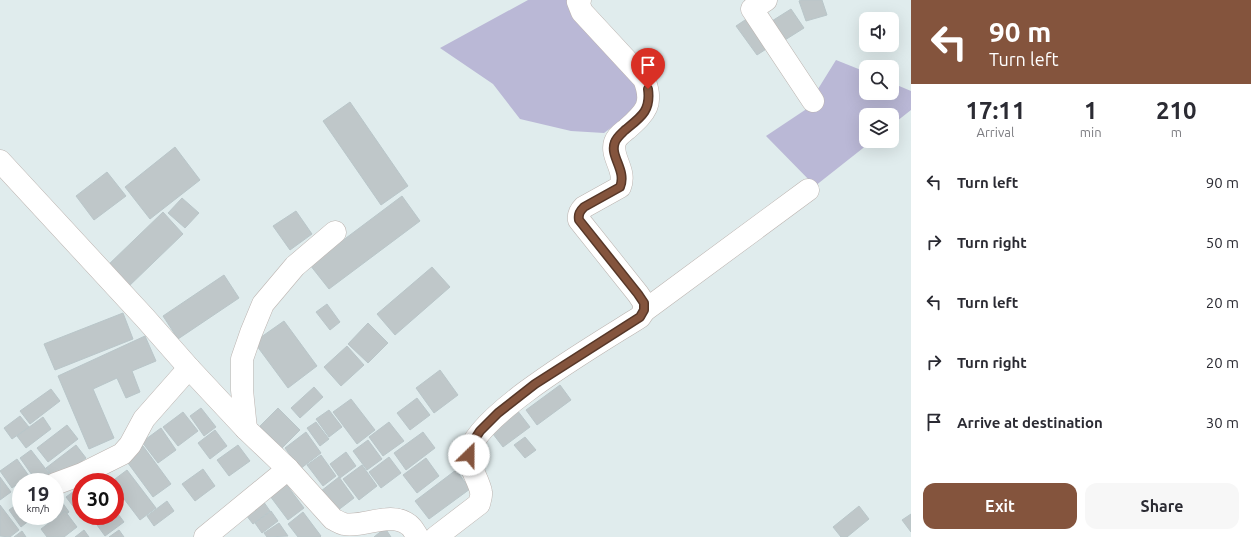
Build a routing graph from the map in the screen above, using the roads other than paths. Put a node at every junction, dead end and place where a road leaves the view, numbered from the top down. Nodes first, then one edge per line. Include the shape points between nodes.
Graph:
1 (580, 0) edge
2 (766, 0) edge
3 (814, 101) dead end
4 (0, 161) edge
5 (808, 190) dead end
6 (335, 232) dead end
7 (644, 310) junction
8 (189, 368) junction
9 (246, 429) junction
10 (288, 469) junction
11 (64, 481) edge
12 (205, 537) edge
13 (418, 537) edge
14 (436, 537) edge

1 - 7 street via 578,2 582,12 644,79 648,89 648,106 643,115 618,136 614,143 621,170 620,187 584,207 578,216 638,294 644,303
2 - 3 street via 752,9
4 - 8 street
5 - 7 street
6 - 9 street via 295,266 263,304 242,359
7 - 14 street via 640,317 535,384 480,431 471,445 469,455 481,492 480,504
8 - 9 street
8 - 11 street via 144,419 122,454
9 - 10 street
10 - 12 street
10 - 13 street via 333,519 351,525 395,520 410,526

